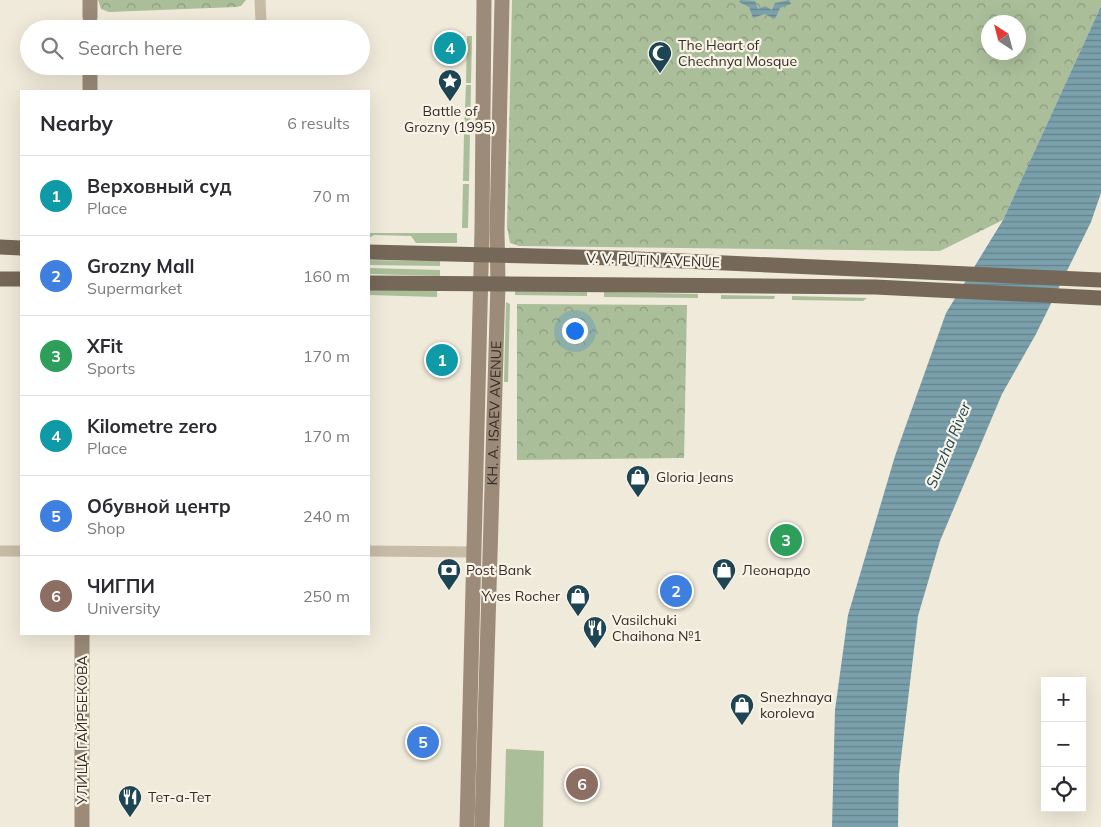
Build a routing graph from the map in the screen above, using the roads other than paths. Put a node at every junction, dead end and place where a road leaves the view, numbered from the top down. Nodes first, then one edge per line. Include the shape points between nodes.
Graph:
1 (90, 0) edge
2 (260, 0) edge
3 (484, 0) edge
4 (502, 0) edge
5 (90, 17) dead end
6 (261, 20) edge
7 (90, 75) edge
8 (90, 90) edge
9 (0, 247) edge
10 (20, 248) edge
11 (370, 252) edge
12 (481, 254) junction
13 (498, 254) junction
14 (0, 279) edge
15 (20, 280) edge
16 (1101, 280) edge
17 (370, 282) edge
18 (480, 284) junction
19 (498, 284) junction
20 (1101, 298) edge
21 (0, 551) edge
22 (20, 551) edge
23 (370, 551) edge
24 (473, 552) junction
25 (491, 552) junction
26 (82, 635) edge
27 (82, 827) edge
28 (467, 827) edge
29 (482, 827) edge

1 - 5 main road
2 - 6 street
3 - 12 main road, KH. A. ISAEV AVENUE
4 - 13 main road, KH. A. ISAEV AVENUE
7 - 8 main road
9 - 10 main road
11 - 12 main road, V. V. PUTIN AVENUE
12 - 13 main road, V. V. PUTIN AVENUE
12 - 18 main road, KH. A. ISAEV AVENUE
13 - 16 main road, V. V. PUTIN AVENUE
13 - 19 main road, KH. A. ISAEV AVENUE
14 - 15 main road
17 - 18 main road, V. V. PUTIN AVENUE
18 - 19 main road, V. V. PUTIN AVENUE
18 - 24 main road, KH. A. ISAEV AVENUE
19 - 20 main road, V. V. PUTIN AVENUE via 929,288
19 - 25 main road, KH. A. ISAEV AVENUE
21 - 22 street
23 - 24 street
24 - 25 main road
24 - 28 main road, KH. A. ISAEV AVENUE
25 - 29 main road, KH. A. ISAEV AVENUE
26 - 27 main road, УЛИЦА ГАЙРБЕКОВА

